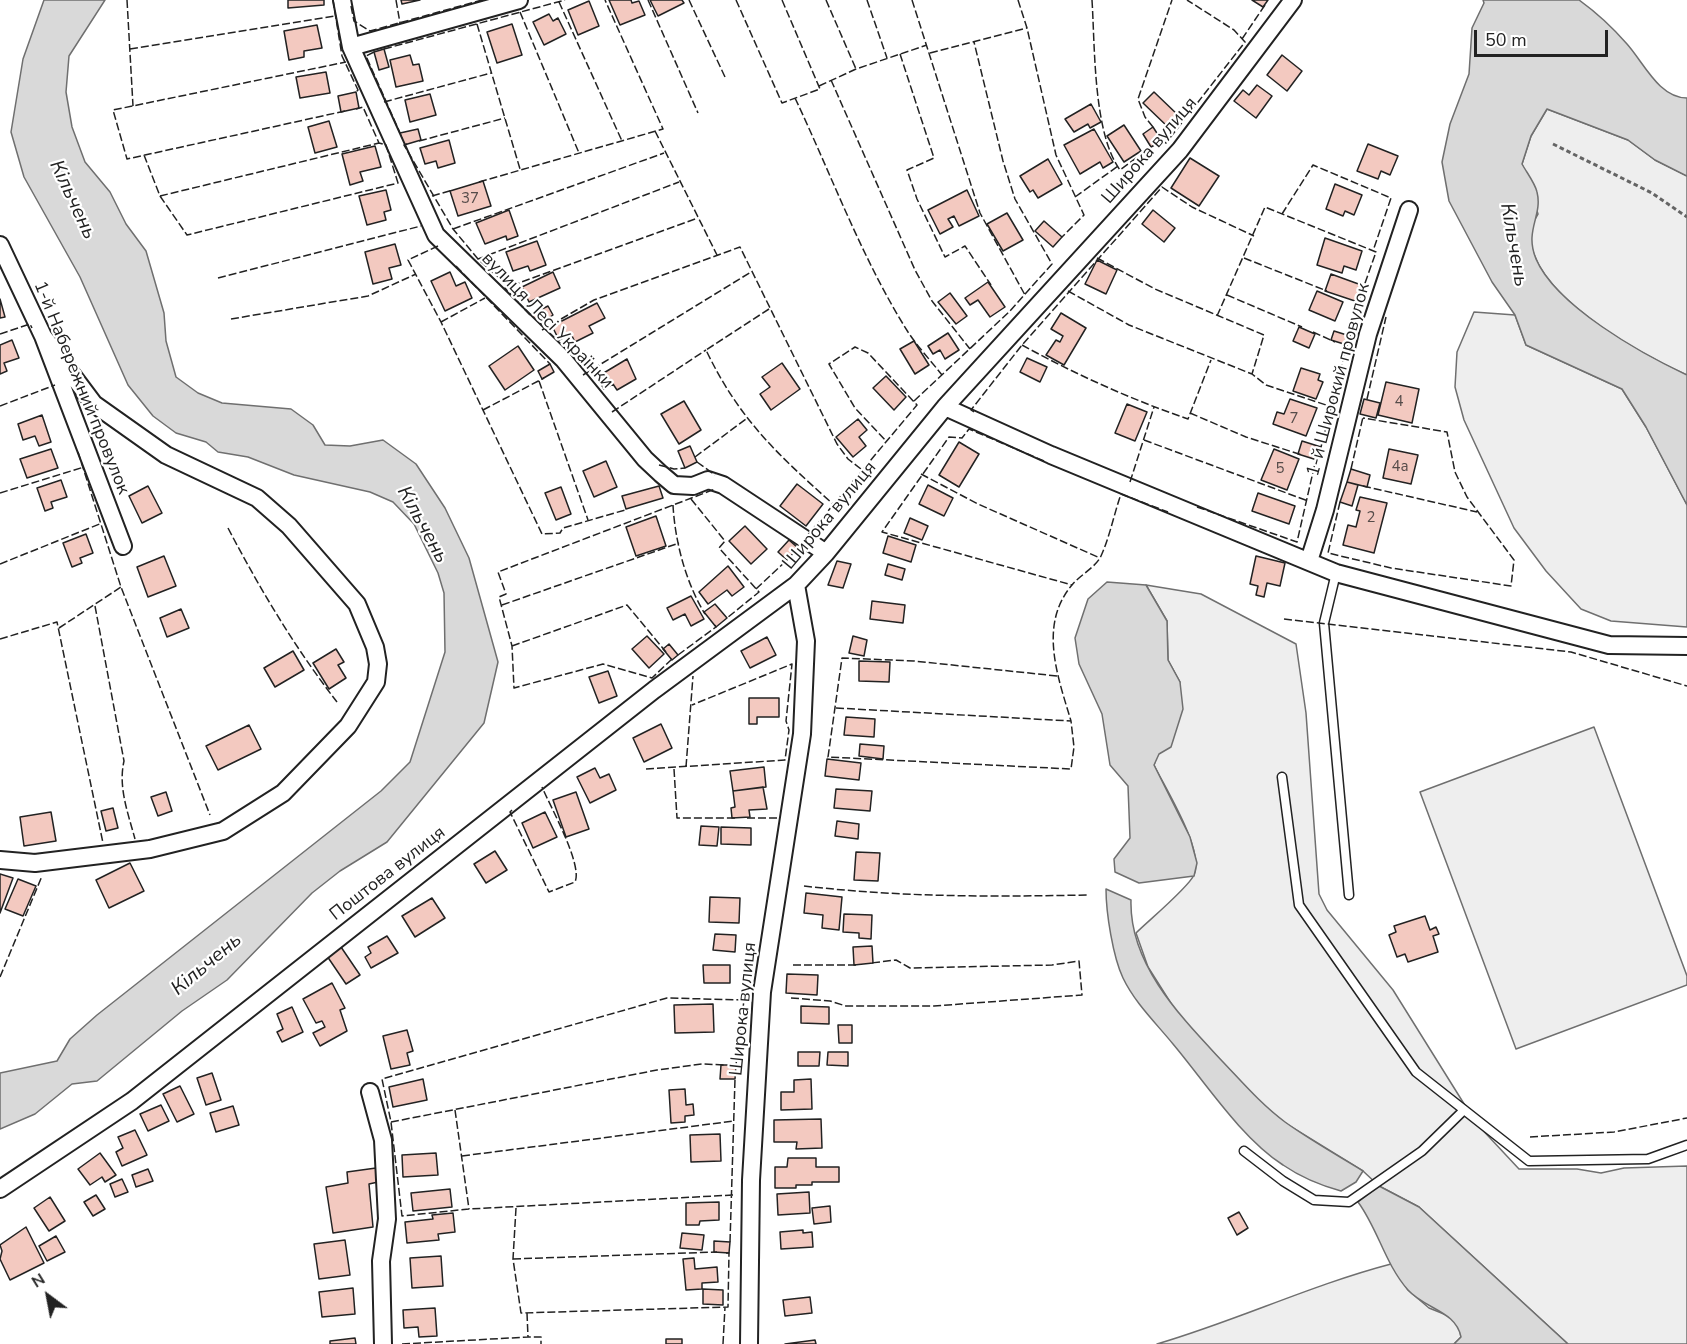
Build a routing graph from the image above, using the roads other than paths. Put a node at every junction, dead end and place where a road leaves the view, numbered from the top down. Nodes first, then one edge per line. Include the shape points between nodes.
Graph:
1 (342, 0) edge
2 (519, 0) edge
3 (1293, 0) edge
4 (351, 47) junction
5 (1410, 210) dead end
6 (0, 245) edge
7 (43, 336) junction
8 (945, 407) junction
9 (123, 546) dead end
10 (826, 553) junction
11 (1309, 561) junction
12 (1336, 573) junction
13 (796, 585) junction
14 (1687, 646) edge
15 (1282, 777) dead end
16 (0, 860) edge
17 (1349, 895) dead end
18 (370, 1092) dead end
19 (1463, 1111) junction
20 (1687, 1145) edge
21 (1244, 1151) dead end
22 (0, 1189) edge
23 (383, 1344) edge
24 (749, 1344) edge

1 - 4 street, вулиця Лесі Українки
2 - 4 street
3 - 8 street, Широка вулиця via 1180,150
4 - 10 street, вулиця Лесі Українки via 436,235 562,359 645,459 674,485 693,486 708,480 723,485
5 - 11 street, 1-й Широкий провулок via 1368,334
6 - 7 street, 1-й Набережний провулок
7 - 9 street, 1-й Набережний провулок
7 - 16 street via 94,404 166,454 256,498 289,526 357,604 378,664 376,682 348,726 283,793 223,831 138,851 35,863
8 - 10 street, Широка вулиця
8 - 11 street
10 - 13 street, Широка вулиця
11 - 12 street
12 - 14 street via 1609,645
12 - 17 lane via 1324,623
13 - 22 street, Поштова вулиця via 654,690 132,1101
13 - 24 street, Широка вулиця via 806,641 802,734 762,992 751,1180
15 - 19 lane via 1299,905 1416,1072
18 - 23 street via 382,1140 387,1219 381,1261
19 - 20 lane via 1529,1161 1648,1159
19 - 21 lane via 1422,1151 1349,1202 1314,1200

